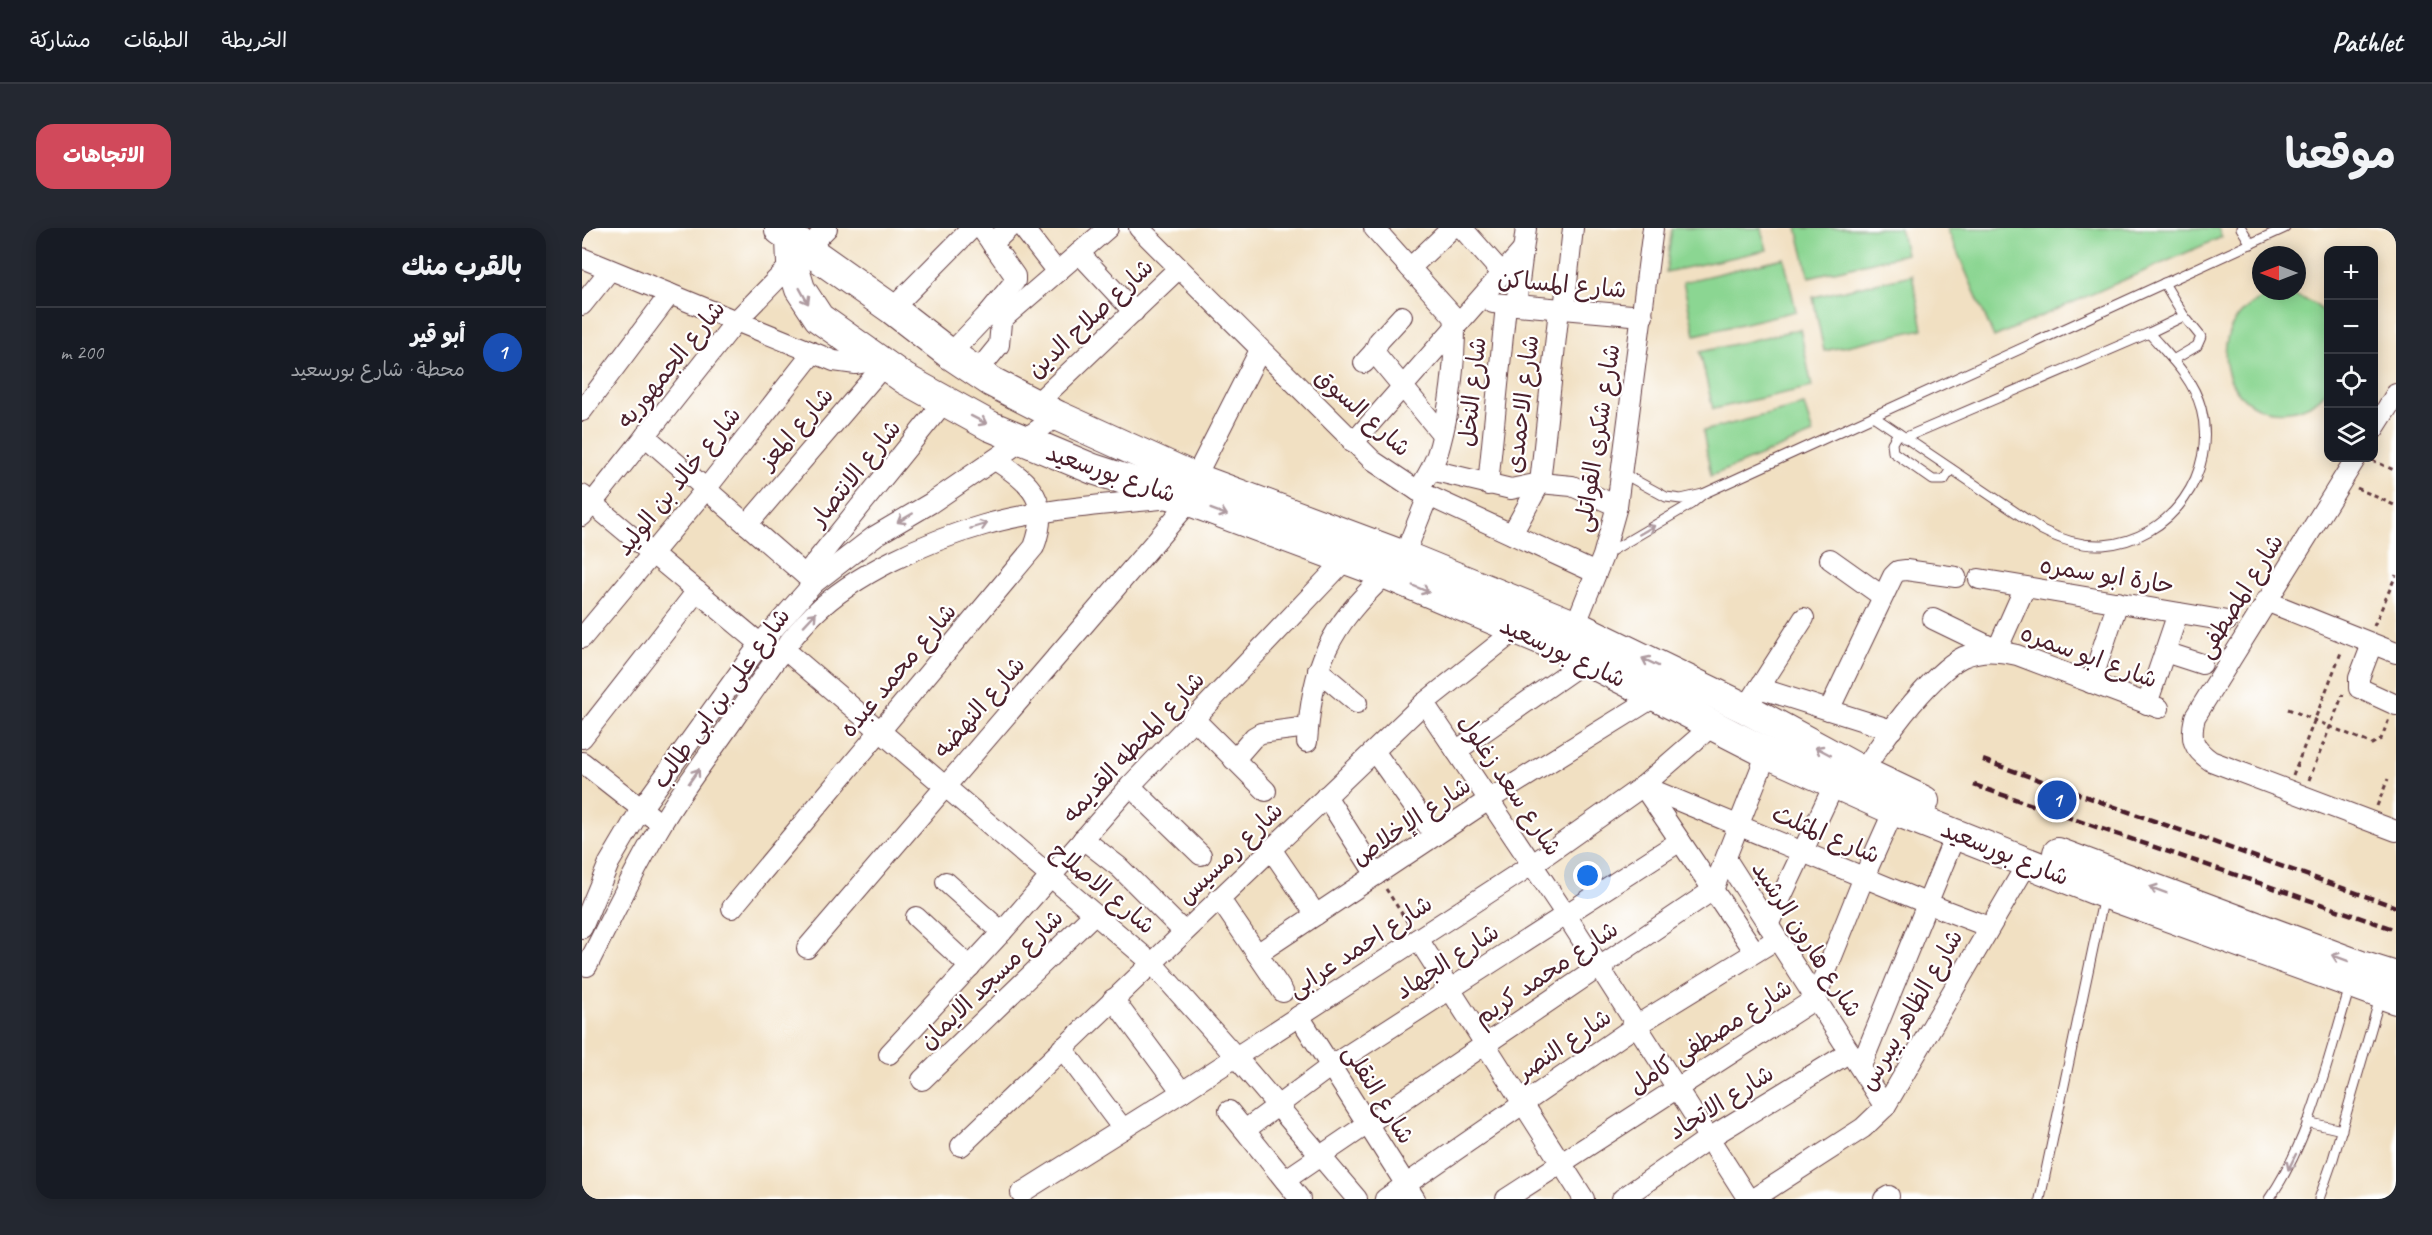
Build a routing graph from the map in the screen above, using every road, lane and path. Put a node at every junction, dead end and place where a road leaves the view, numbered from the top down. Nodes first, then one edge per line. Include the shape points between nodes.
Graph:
1 (827, 228) edge
2 (972, 228) edge
3 (1009, 228) edge
4 (1023, 228) edge
5 (1108, 228) edge
6 (1139, 228) edge
7 (1374, 228) edge
8 (1452, 228) edge
9 (1462, 228) edge
10 (1526, 228) edge
11 (1573, 228) edge
12 (1653, 228) edge
13 (2241, 228) edge
14 (2285, 228) edge
15 (987, 236) edge
16 (2251, 244) junction
17 (791, 245) edge
18 (1523, 250) junction
19 (1079, 253) junction
20 (582, 258) edge
21 (1179, 268) junction
22 (1410, 268) junction
23 (610, 270) junction
24 (1057, 272) junction
25 (1501, 272) junction
26 (2164, 283) junction
27 (670, 294) junction
28 (1476, 302) junction
29 (582, 305) edge
30 (1511, 305) junction
31 (892, 309) junction
32 (1562, 309) junction
33 (1134, 312) junction
34 (1402, 316) dead end
35 (1643, 316) junction
36 (2184, 316) junction
37 (737, 320) junction
38 (993, 322) junction
39 (1455, 326) junction
40 (2149, 333) junction
41 (1260, 350) junction
42 (813, 354) junction
43 (950, 354) junction
44 (2173, 360) junction
45 (880, 363) junction
46 (977, 372) junction
47 (1402, 386) junction
48 (2396, 394) edge
49 (944, 402) junction
50 (1047, 410) junction
51 (582, 411) edge
52 (1873, 416) junction
53 (2378, 421) edge
54 (1442, 434) junction
55 (1901, 435) junction
56 (645, 436) junction
57 (1024, 441) junction
58 (1353, 442) junction
59 (995, 460) junction
60 (2353, 462) edge
61 (2377, 462) edge
62 (1951, 469) junction
63 (1431, 470) junction
64 (2396, 471) edge
65 (1622, 474) junction
66 (2342, 480) junction
67 (1539, 483) junction
68 (1488, 485) junction
69 (706, 489) junction
70 (1188, 492) junction
71 (1423, 493) junction
72 (1703, 494) junction
73 (585, 505) edge
74 (1617, 506) junction
75 (2396, 506) edge
76 (1041, 513) junction
77 (747, 525) junction
78 (1512, 534) junction
79 (652, 554) junction
80 (1346, 559) junction
81 (1830, 559) dead end
82 (1599, 564) junction
83 (1395, 565) junction
84 (2396, 575) edge
85 (1956, 577) dead end
86 (810, 579) junction
87 (1978, 579) dead end
88 (2025, 587) junction
89 (697, 591) junction
90 (1882, 596) junction
91 (2266, 601) junction
92 (2118, 602) junction
93 (2178, 613) junction
94 (1804, 618) dead end
95 (1933, 619) dead end
96 (2227, 621) dead end
97 (1516, 630) junction
98 (2348, 634) junction
99 (582, 638) edge
100 (2369, 643) junction
101 (760, 644) junction
102 (1575, 645) junction
103 (1997, 650) junction
104 (2165, 652) junction
105 (781, 653) junction
106 (2396, 653) edge
107 (2202, 664) dead end
108 (1318, 670) junction
109 (2091, 683) junction
110 (2347, 684) dead end
111 (1656, 696) junction
112 (1753, 698) junction
113 (1358, 703) dead end
114 (1424, 703) junction
115 (2395, 704) edge
116 (2288, 709) dead end
117 (1829, 710) junction
118 (1193, 718) junction
119 (2314, 720) junction
120 (1713, 725) junction
121 (2330, 727) junction
122 (1892, 730) junction
123 (880, 731) junction
124 (582, 738) edge
125 (1374, 751) junction
126 (1456, 751) junction
127 (1767, 753) junction
128 (1234, 760) junction
129 (582, 762) edge
130 (2388, 779) dead end
131 (1850, 784) junction
132 (945, 786) junction
133 (1130, 786) junction
134 (1643, 786) junction
135 (1266, 791) dead end
136 (2295, 793) junction
137 (1326, 796) junction
138 (1490, 799) junction
139 (1898, 801) junction
140 (641, 810) junction
141 (2371, 821) junction
142 (661, 824) junction
143 (1739, 825) junction
144 (2396, 831) edge
145 (1956, 833) junction
146 (1435, 836) junction
147 (1083, 839) junction
148 (1680, 841) junction
149 (1271, 849) junction
150 (1804, 852) junction
151 (1201, 855) dead end
152 (1726, 859) junction
153 (2028, 862) junction
154 (1533, 864) junction
155 (1051, 877) junction
156 (1864, 877) junction
157 (946, 882) dead end
158 (1381, 882) junction
159 (2107, 883) junction
160 (1713, 890) junction
161 (1219, 898) junction
162 (1926, 903) junction
163 (732, 908) dead end
164 (1094, 914) junction
165 (1316, 915) junction
166 (1566, 915) junction
167 (916, 916) dead end
168 (1405, 919) dead end
169 (1989, 927) junction
170 (582, 928) edge
171 (1002, 932) junction
172 (1184, 932) junction
173 (1773, 932) junction
174 (1418, 939) junction
175 (807, 948) dead end
176 (1755, 952) junction
177 (1257, 954) junction
178 (1152, 963) junction
179 (587, 966) dead end
180 (970, 967) junction
181 (1600, 967) junction
182 (2351, 985) junction
183 (1450, 990) junction
184 (2391, 990) edge
185 (1282, 992) dead end
186 (1113, 999) junction
187 (1815, 999) junction
188 (1299, 1016) junction
189 (1637, 1025) junction
190 (1485, 1045) junction
191 (1062, 1047) junction
192 (889, 1054) dead end
193 (1236, 1057) junction
194 (1855, 1059) junction
195 (1331, 1066) junction
196 (922, 1080) dead end
197 (1677, 1088) junction
198 (1182, 1092) junction
199 (1522, 1103) junction
200 (1278, 1105) junction
201 (1885, 1107) junction
202 (1229, 1111) dead end
203 (2307, 1122) junction
204 (1368, 1124) junction
205 (1123, 1129) junction
206 (1245, 1130) junction
207 (2342, 1130) junction
208 (1709, 1138) junction
209 (961, 1146) dead end
210 (1320, 1155) junction
211 (1560, 1164) junction
212 (1285, 1180) junction
213 (1411, 1192) edge
214 (1021, 1193) dead end
215 (1300, 1199) edge
216 (1357, 1199) edge
217 (1385, 1199) edge
218 (1506, 1199) edge
219 (1584, 1199) edge
220 (1622, 1199) edge
221 (1750, 1199) edge
222 (2040, 1199) edge
223 (2269, 1199) edge
224 (2319, 1199) edge

1 - 17 street, شارع الجمهوريه
2 - 31 street
3 - 15 street
4 - 24 street
5 - 19 street
6 - 21 street, شارع السوق
7 - 22 street
8 - 22 street
9 - 25 street
10 - 18 street, شارع النخل
11 - 32 street, شارع الاحمدى
12 - 35 street, شارع شكرى القواتلى
13 - 16 lane
14 - 16 lane
15 - 38 street via 1015,281
16 - 26 lane
17 - 31 main road, شارع بورسعيد
17 - 37 street, شارع الجمهوريه
17 -> 45 main road, شارع بورسعيد via 800,289 819,318
18 - 25 street
18 - 30 street, شارع النخل
19 - 24 street
19 - 33 street
20 - 23 street
21 - 33 street, شارع صلاح الدين
21 - 41 street, شارع السوق
22 - 39 street via 1454,317
23 - 27 street
23 - 29 street
24 - 38 street via 1001,322
25 - 28 street
26 - 36 lane
26 - 52 lane
27 - 37 street
27 - 51 street
28 - 30 street, شارع المساكن
28 - 39 street
30 - 32 street, شارع المساكن
30 - 68 street, شارع النخل
31 - 43 main road, شارع بورسعيد
32 - 35 street, شارع المساكن
32 - 67 street, شارع الاحمدى
33 - 50 street, شارع صلاح الدين
34 - 47 street via 1369,358
35 - 65 street, شارع شكرى القواتلى
36 - 40 lane
36 - 44 lane via 2200,333 2201,340
37 - 42 street
37 - 56 street, شارع الجمهوريه
38 - 43 street
38 - 46 street via 999,345
39 - 47 street
39 - 54 street
40 - 44 lane
40 - 55 lane
41 - 58 street, شارع السوق
41 - 70 street, شارع النهضه
42 - 45 street via 845,363
42 - 69 street, شارع خالد بن الوليد
43 - 46 main road, شارع بورسعيد
44 - 62 lane via 2187,376 2201,407 2203,455 2185,499 2150,531 2112,544 2071,542 2042,530
45 - 49 main road, شارع بورسعيد
45 - 77 street, شارع المعز
46 - 50 main road, شارع بورسعيد
47 - 54 street
47 - 58 street
48 - 53 street
49 -> 57 main road, شارع بورسعيد
49 - 86 street, شارع الانتصار
50 - 57 street, شارع على بن ابى طالب
50 - 70 main road, شارع بورسعيد
52 - 55 lane
52 - 72 lane
54 - 63 street
55 - 62 lane
55 - 62 lane via 1892,443 1893,452 1924,474 1941,481
56 - 69 street
56 - 73 street, شارع الجمهوريه
57 - 59 street, شارع على بن ابى طالب
57 - 70 main road, شارع بورسعيد via 1093,469
58 - 71 street, شارع السوق via 1373,461
59 - 76 street via 1029,485
59 -> 86 street, شارع على بن ابى طالب
60 - 66 street, شارع المصطفى
61 - 64 path
63 - 68 street
63 - 71 street
65 - 72 lane via 1665,497 1680,499
65 - 74 street, شارع شكرى القواتلى
66 - 75 path
66 - 91 street, شارع المصطفى
67 - 68 street via 1511,489
67 - 74 street via 1572,486
67 - 78 street, شارع الاحمدى
69 - 77 street
69 - 79 street, شارع خالد بن الوليد
70 - 76 street, شارع على بن ابى طالب
70 -> 80 main road, شارع بورسعيد
70 - 83 main road, شارع بورسعيد
70 - 132 street, شارع النهضه
71 - 78 street, شارع السوق
71 - 83 street
82 -> 72 lane
73 - 79 street, شارع الاصلاح
74 - 82 street, شارع شكرى القواتلى
105 -> 76 street, شارع على بن ابى طالب via 813,615 854,583 890,563 972,529
76 - 123 street, شارع محمد عبده via 1034,547
77 - 86 street
78 - 82 street, شارع السوق
79 - 89 street, شارع الاصلاح
79 - 99 street, شارع خالد بن الوليد
80 - 83 main road, شارع بورسعيد
80 - 118 street, شارع المحطه القديمه
81 - 90 street
82 - 102 street, شارع شكرى القواتلى
83 -> 97 main road, شارع بورسعيد
83 - 102 main road, شارع بورسعيد
83 - 108 street via 1346,615
84 - 100 path
85 - 90 street via 1898,571
86 - 101 street, شارع على بن ابى طالب
87 - 88 street, حارة ابو سمره
88 - 92 street, حارة ابو سمره
88 - 103 street
89 - 101 street, شارع الاصلاح
89 - 124 street
90 - 117 street
91 - 98 street
91 - 136 street, شارع المصطفى via 2195,717 2191,732 2194,744 2211,761
92 - 93 street, حارة ابو سمره
92 - 109 street
93 - 96 street, حارة ابو سمره
93 - 104 street
94 - 112 street
95 - 103 street
97 - 102 main road, شارع بورسعيد
97 - 114 street, شارع رمسيس
98 - 100 street
98 - 119 path
100 - 106 street
100 - 115 street via 2359,688
101 - 105 street, شارع الاصلاح
101 - 140 street, شارع على بن ابى طالب
102 - 111 main road, شارع بورسعيد
112 -> 102 main road, شارع بورسعيد
102 - 126 street
103 - 109 street, شارع ابو سمره
103 - 122 street, شارع ابو سمره via 1963,657 1947,667
104 - 107 street
104 - 109 street, شارع ابو سمره via 2153,706
105 - 123 street, شارع الاصلاح
142 -> 105 street, شارع على بن ابى طالب
108 - 113 street
108 - 128 street via 1307,735 1262,733 1254,736
110 - 121 path
111 - 120 main road, شارع بورسعيد
111 - 138 street, شارع الإخلاص
112 - 117 street
131 -> 112 main road, شارع بورسعيد
114 - 125 street, شارع رمسيس
114 - 126 street, شارع سعد زغلول
115 - 121 path via 2378,743
116 - 119 path
117 - 122 street
118 - 128 street
118 - 133 street, شارع المحطه القديمه
119 - 121 path
119 - 136 path
120 - 127 main road, شارع بورسعيد
120 - 134 street, شارع احمد عرابى
121 - 136 path
122 - 131 street, شارع ابو سمره
123 - 132 street, شارع الاصلاح
123 - 163 street, شارع محمد عبده
125 - 137 street, شارع رمسيس
125 - 146 street
126 - 138 street, شارع سعد زغلول
127 - 131 main road, شارع بورسعيد
127 - 143 street
128 - 135 street
129 - 140 street
130 - 141 path
131 - 139 main road, شارع بورسعيد
131 - 150 street
132 - 155 street, شارع الاصلاح
132 - 175 street, شارع النهضه
133 - 147 street, شارع المحطه القديمه
133 - 151 street
134 - 143 street, شارع المثلث
134 - 148 street
134 - 154 street, شارع احمد عرابى
136 - 141 street
137 - 149 street, شارع رمسيس
137 - 158 street
138 - 146 street, شارع الإخلاص
138 - 154 street, شارع سعد زغلول
139 - 145 main road, شارع بورسعيد
139 - 156 street, شارع مصطفى كامل
139 - 159 main road, شارع بورسعيد
140 - 142 street
140 - 170 street, شارع على بن ابى طالب via 609,863
141 - 144 street
142 - 179 street, شارع على بن ابى طالب
143 - 150 street, شارع المثلث
143 - 152 street
145 - 153 main road, شارع بورسعيد
145 - 162 street
146 - 158 street, شارع الإخلاص
147 - 155 street, شارع المحطه القديمه
147 - 172 street via 1119,867
148 - 160 street
148 - 166 street, شارع الجهاد
149 - 161 street, شارع رمسيس
149 - 165 street
150 - 156 street, شارع المثلث
150 - 173 street
152 - 160 street
152 - 173 street, شارع هارون الرشيد
153 - 159 main road, شارع بورسعيد
153 - 169 street, شارع الظاهر بيبرس
154 - 166 street, شارع سعد زغلول
154 - 174 street, شارع احمد عرابى
155 - 164 street, شارع الاصلاح
155 - 171 street, شارع المحطه القديمه
156 - 162 street, شارع المثلث
156 - 187 street, شارع مصطفى كامل
157 - 171 street
158 - 165 street, شارع الإخلاص
158 - 168 path
159 - 182 main road, شارع بورسعيد
184 -> 159 main road, شارع بورسعيد via 2361,966
159 - 222 lane
160 - 176 street
160 - 181 street, شارع محمد كريم
161 - 172 street, شارع رمسيس
161 - 177 street
162 - 169 street, شارع المثلث
162 - 194 street
164 - 178 street, شارع الاصلاح
164 - 196 street, شارع مسجد الايمان
165 - 177 street, شارع الإخلاص
166 - 181 street, شارع سعد زغلول
166 - 183 street, شارع الجهاد
167 - 180 street
169 - 201 street, شارع الظاهر بيبرس
171 - 180 street, شارع المحطه القديمه
172 - 178 street, شارع رمسيس
173 - 176 street, شارع النصر
173 - 187 street, شارع هارون الرشيد
174 - 183 street
174 - 188 street, شارع احمد عرابى
176 - 189 street, شارع النصر
177 - 185 street
178 - 186 street, شارع رمسيس
178 - 193 street, شارع الاصلاح
180 - 192 street, شارع المحطه القديمه
181 - 189 street, شارع سعد زغلول
181 - 190 street, شارع محمد كريم
182 - 184 main road, شارع بورسعيد
182 - 203 lane
183 - 190 street
183 - 195 street, شارع الجهاد
184 - 207 lane
186 - 191 street, شارع رمسيس
186 - 198 street
187 - 194 street, شارع هارون الرشيد
187 - 197 street, شارع مصطفى كامل
188 - 193 street, شارع احمد عرابى
188 - 195 street, شارع النقلى
189 - 197 street, شارع سعد زغلول
189 - 199 street, شارع النصر
190 - 199 street
190 - 204 street, شارع محمد كريم
191 - 205 street
191 - 209 street, شارع رمسيس
193 - 198 street, شارع احمد عرابى
193 - 200 street, شارع الاصلاح
194 - 201 street, شارع هارون الرشيد
194 - 208 street, شارع الاتحاد
195 - 200 street, شارع الجهاد
195 - 204 street, شارع النقلى
197 - 208 street, شارع سعد زغلول
197 - 211 street, شارع مصطفى كامل
198 - 205 street, شارع احمد عرابى
199 - 211 street
199 - 213 street, شارع النصر
200 - 206 street, شارع الجهاد
200 - 210 street, شارع الاصلاح
201 - 221 street, شارع الظاهر بيبرس via 1863,1128
202 - 206 street
203 - 207 lane
203 -> 223 lane via 2295,1156
204 - 210 street, شارع محمد كريم
204 - 213 street, شارع النقلى
205 - 214 street, شارع احمد عرابى
206 - 212 street
207 - 224 lane
208 - 220 street, شارع الاتحاد
208 - 221 street, شارع سعد زغلول
210 - 212 street, شارع محمد كريم
210 - 216 street, شارع الاصلاح
211 - 218 street, شارع مصطفى كامل
211 - 219 street
212 - 215 street
213 - 217 street, شارع النصر

